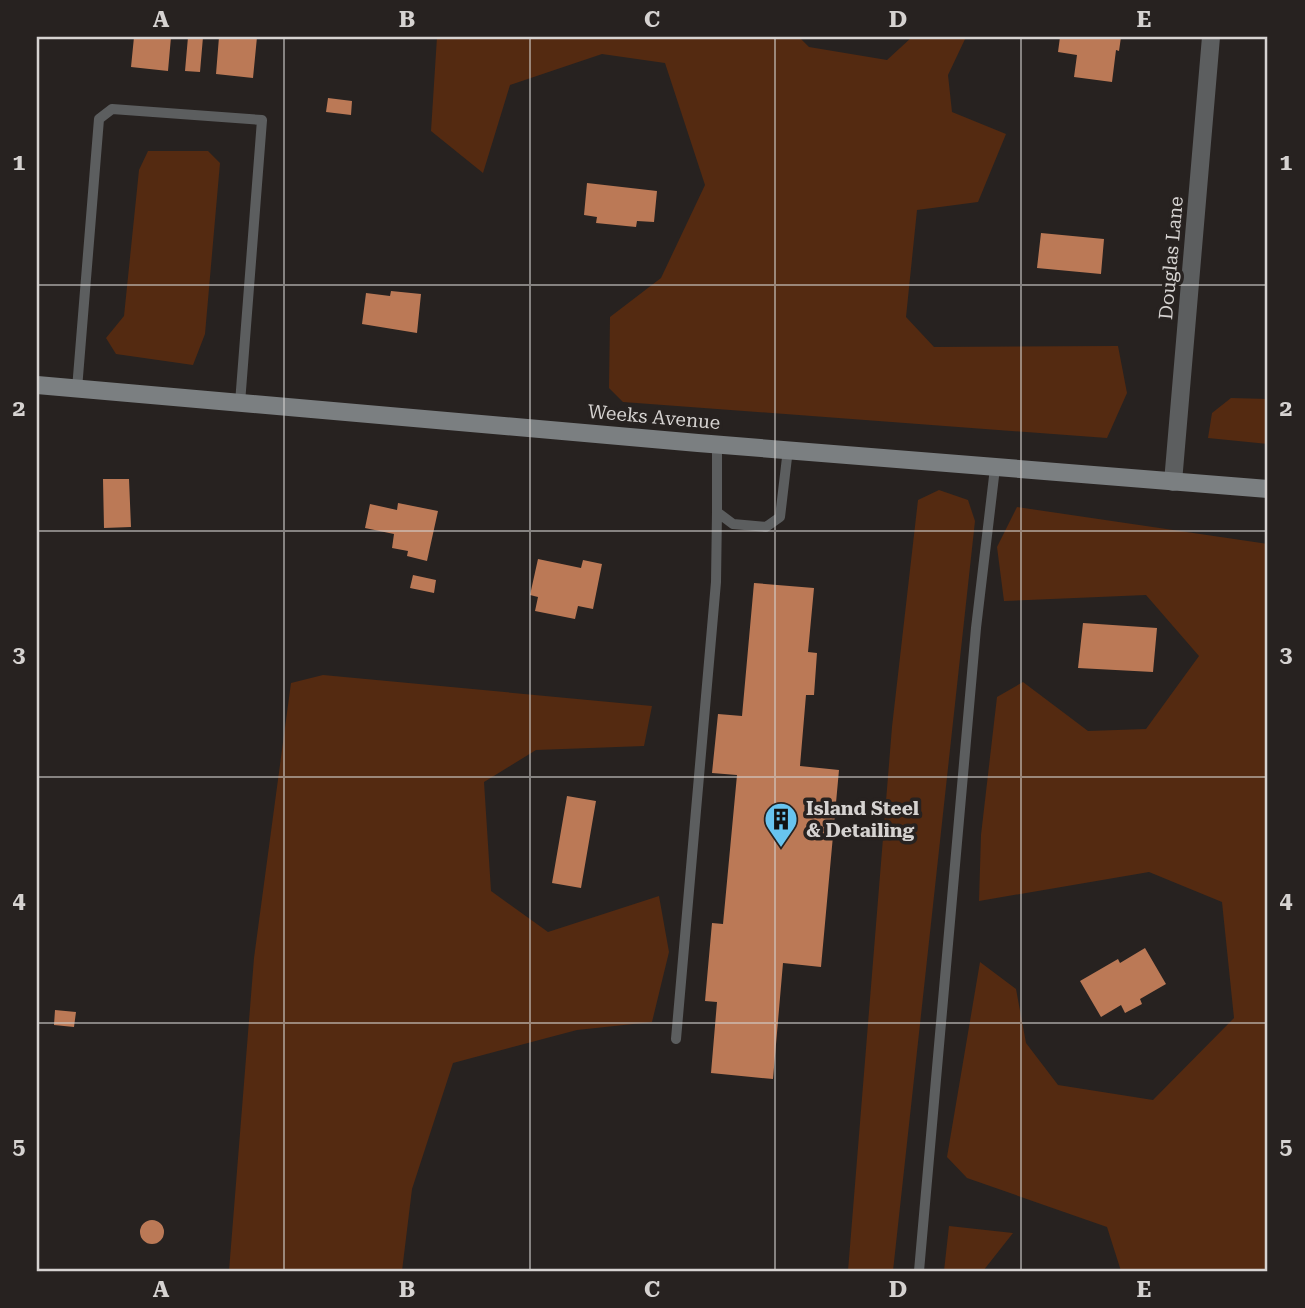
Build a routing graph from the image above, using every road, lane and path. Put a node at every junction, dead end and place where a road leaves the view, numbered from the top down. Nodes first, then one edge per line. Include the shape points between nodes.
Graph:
1 (1211, 37) edge
2 (37, 385) edge
3 (77, 389) junction
4 (240, 403) junction
5 (717, 444) junction
6 (788, 449) junction
7 (995, 468) junction
8 (1173, 482) junction
9 (1268, 489) edge
10 (718, 512) junction
11 (676, 1039) dead end
12 (919, 1271) edge

1 - 8 street, Douglas Lane
2 - 3 street, Weeks Avenue
3 - 4 street, Weeks Avenue
3 - 4 lane via 99,119 112,109 262,120
4 - 5 street, Weeks Avenue
5 - 6 street, Weeks Avenue
5 - 10 lane
6 - 7 street, Weeks Avenue
6 - 10 lane via 780,516 766,527 733,524
7 - 8 street, Weeks Avenue
7 - 12 lane via 976,628
8 - 9 street, Weeks Avenue
10 - 11 lane via 716,582

